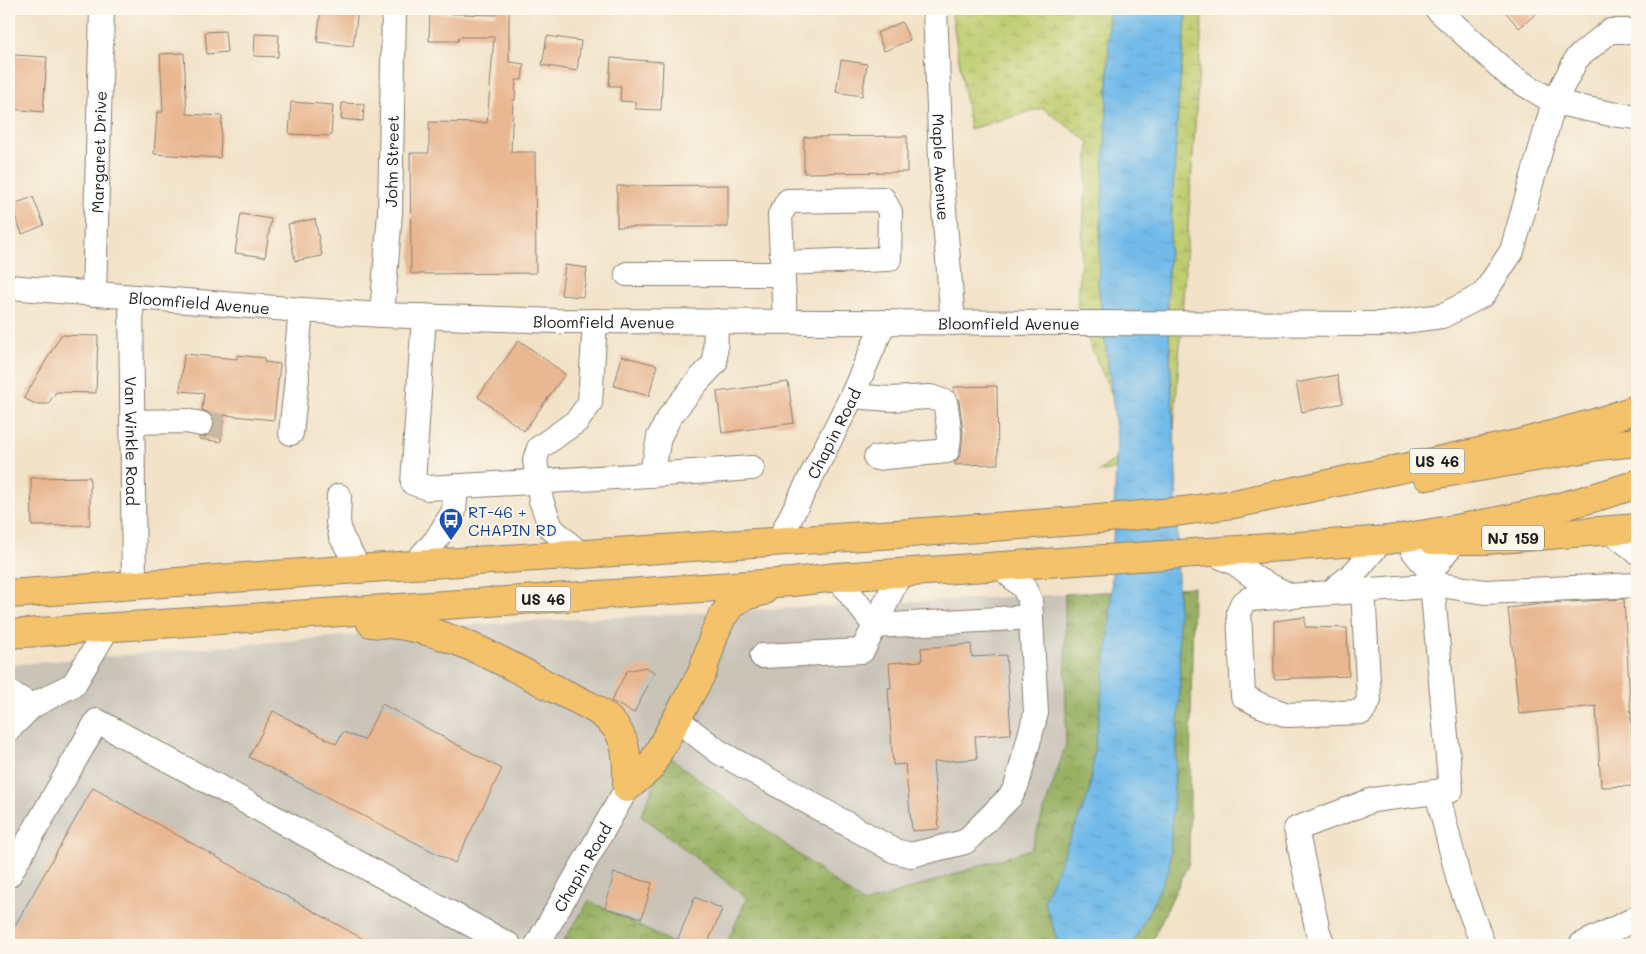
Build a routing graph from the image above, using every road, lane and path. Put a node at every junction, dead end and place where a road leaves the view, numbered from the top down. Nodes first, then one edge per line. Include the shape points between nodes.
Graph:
1 (102, 9) edge
2 (394, 9) edge
3 (935, 9) edge
4 (1437, 9) edge
5 (1637, 31) edge
6 (1554, 102) junction
7 (1637, 117) edge
8 (783, 269) junction
9 (627, 274) dead end
10 (9, 287) edge
11 (94, 294) junction
12 (131, 297) junction
13 (300, 310) junction
14 (382, 315) junction
15 (424, 316) junction
16 (595, 321) junction
17 (716, 321) junction
18 (785, 321) junction
19 (884, 322) junction
20 (953, 323) junction
21 (852, 396) junction
22 (1637, 409) edge
23 (132, 422) junction
24 (201, 424) tunnel mouth
25 (291, 433) dead end
26 (1637, 442) edge
27 (876, 458) dead end
28 (752, 468) dead end
29 (649, 475) junction
30 (539, 482) junction
31 (1637, 484) edge
32 (456, 486) junction
33 (339, 496) dead end
34 (1234, 504) junction
35 (1637, 528) edge
36 (1610, 530) junction
37 (1392, 540) junction
38 (1457, 540) junction
39 (778, 542) junction
40 (1637, 552) edge
41 (1197, 553) junction
42 (580, 555) junction
43 (413, 565) junction
44 (1000, 566) junction
45 (360, 570) junction
46 (900, 573) junction
47 (837, 577) junction
48 (1431, 579) junction
49 (792, 582) junction
50 (134, 584) junction
51 (1637, 585) edge
52 (1363, 590) junction
53 (1331, 592) junction
54 (9, 594) edge
55 (1290, 596) junction
56 (275, 616) junction
57 (1030, 617) junction
58 (875, 626) junction
59 (108, 627) junction
60 (9, 634) edge
61 (762, 656) dead end
62 (9, 692) edge
63 (32, 706) junction
64 (676, 719) junction
65 (9, 729) edge
66 (627, 788) junction
67 (1437, 792) junction
68 (9, 875) edge
69 (1637, 918) edge
70 (509, 945) edge
71 (537, 945) edge
72 (1323, 945) edge
73 (1483, 945) edge
74 (1581, 945) edge

1 - 11 street, Margaret Drive
2 - 14 street, John Street via 390,213
3 - 20 street, Maple Avenue via 942,184
4 - 6 street via 1509,75
5 - 6 street, Bloomfield Avenue via 1610,31 1577,58
6 - 7 street
6 - 20 street, Bloomfield Avenue via 1512,251 1483,295 1442,316 1380,324
8 - 8 street via 780,215 788,201 884,198 890,212 889,259
8 - 9 street
8 - 18 street
10 - 11 street, Bloomfield Avenue
11 - 12 street, Bloomfield Avenue
12 - 13 street, Bloomfield Avenue
12 - 23 street, Van Winkle Road
13 - 14 street, Bloomfield Avenue
13 - 25 street
14 - 15 street, Bloomfield Avenue
15 - 16 street, Bloomfield Avenue
15 - 32 street via 413,482 428,488
16 - 17 street, Bloomfield Avenue
16 - 30 street via 590,403 577,422 539,448 535,460
17 - 18 street, Bloomfield Avenue
17 - 29 street via 715,363 670,416 659,437
18 - 19 street, Bloomfield Avenue
19 - 20 street, Bloomfield Avenue
19 - 21 street, Chapin Road
21 - 27 street via 890,399 930,397 945,402 949,424 947,451
21 - 39 street, Chapin Road
22 - 34 main road, US 46 via 1595,424 1517,444
23 - 24 street
23 - 50 street, Van Winkle Road
26 - 34 main road via 1525,458 1318,497
28 - 29 street
29 - 30 street
30 - 32 street
30 - 42 street via 541,500 551,528
31 - 37 main road, US 46 via 1558,509
32 - 43 street via 454,511 436,540
33 - 45 street via 338,522
34 - 39 main road, US 46 via 1077,521
35 - 36 main road, NJ 159
36 - 38 main road, NJ 159
36 - 40 street
37 - 38 main road, NJ 159
37 - 41 main road, US 46
37 - 48 street
37 - 53 street
38 - 48 street via 1447,550
39 - 42 main road, US 46
41 - 44 main road, US 46
41 - 55 street via 1235,563 1258,580
42 - 43 main road, US 46
43 - 45 main road, US 46
44 - 46 main road, US 46
44 - 57 street via 1024,588 1030,600
45 - 50 main road, US 46
46 - 47 main road, US 46
46 - 58 street
47 - 49 main road, US 46
47 - 58 street
48 - 51 street via 1440,585 1485,592
48 - 52 street
48 - 67 street via 1451,790
49 - 56 main road, US 46
49 - 64 main road via 742,596 731,605 714,635 702,672
50 - 54 main road, US 46
52 - 53 street
52 - 55 street via 1368,700 1362,712 1287,715 1243,696 1239,612 1242,604 1249,598
53 - 55 street
56 - 59 main road, US 46
56 - 66 main road via 405,626 483,651 594,709 613,723 622,738 627,757
57 - 58 street
57 - 64 street via 1036,713 1017,784 1011,796 965,842 910,855 894,851 719,752
58 - 61 street via 862,651
59 - 60 main road, US 46
59 - 63 street via 74,684
62 - 63 street
63 - 65 street
64 - 66 main road via 649,769
66 - 71 street, Chapin Road
67 - 72 street via 1373,800 1296,829
67 - 73 street via 1460,881
68 - 70 street via 97,721
69 - 74 street

